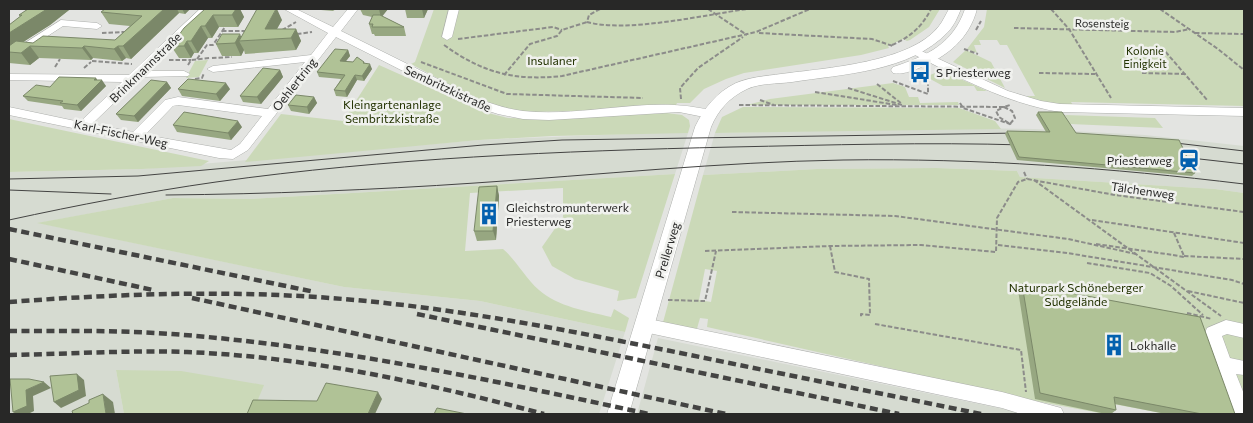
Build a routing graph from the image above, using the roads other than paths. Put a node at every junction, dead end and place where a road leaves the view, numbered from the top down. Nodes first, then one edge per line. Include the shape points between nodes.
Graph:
1 (206, 9) edge
2 (289, 9) edge
3 (353, 9) edge
4 (454, 9) edge
5 (955, 9) edge
6 (971, 9) edge
7 (97, 26) road end
8 (335, 32) junction
9 (448, 40) road end
10 (915, 51) junction
11 (12, 56) edge
12 (314, 58) junction
13 (929, 58) junction
14 (212, 69) road end
15 (136, 73) junction
16 (184, 74) road end
17 (9, 77) edge
18 (734, 100) junction
19 (9, 111) edge
20 (272, 112) junction
21 (1244, 112) edge
22 (709, 114) junction
23 (83, 126) junction
24 (136, 136) junction
25 (233, 155) joint
26 (644, 326) junction
27 (1237, 329) edge
28 (1225, 364) junction
29 (1244, 368) edge
30 (618, 414) edge
31 (1055, 414) edge
32 (1244, 414) edge

1 - 15 street, Brinkmannstraße
2 - 8 street, Sembritzkistraße
3 - 8 street, Oehlertring
4 - 9 street
5 - 10 main road, Prellerweg via 942,32
6 - 13 main road via 958,36
7 - 11 street via 61,23
8 - 12 street, Oehlertring
8 - 22 street, Sembritzkistraße via 497,111 558,114 675,108
10 - 13 street
10 - 18 main road, Prellerweg via 879,63 742,86
12 - 14 street
12 - 20 street, Oehlertring
13 - 18 main road via 885,73
13 - 21 street via 1034,104 1060,108
15 - 16 street
15 - 17 street
15 - 23 street, Brinkmannstraße
18 - 22 main road, Prellerweg via 716,104
19 - 23 street, Karl-Fischer-Weg
20 - 24 street via 178,101 169,103
20 - 25 street, Oehlertring via 244,147
22 - 26 main road, Prellerweg
23 - 24 street, Karl-Fischer-Weg
24 - 25 street, Karl-Fischer-Weg
26 - 30 main road, Prellerweg
26 - 31 street via 1002,400
27 - 28 street via 1213,333
28 - 29 street
28 - 32 street

